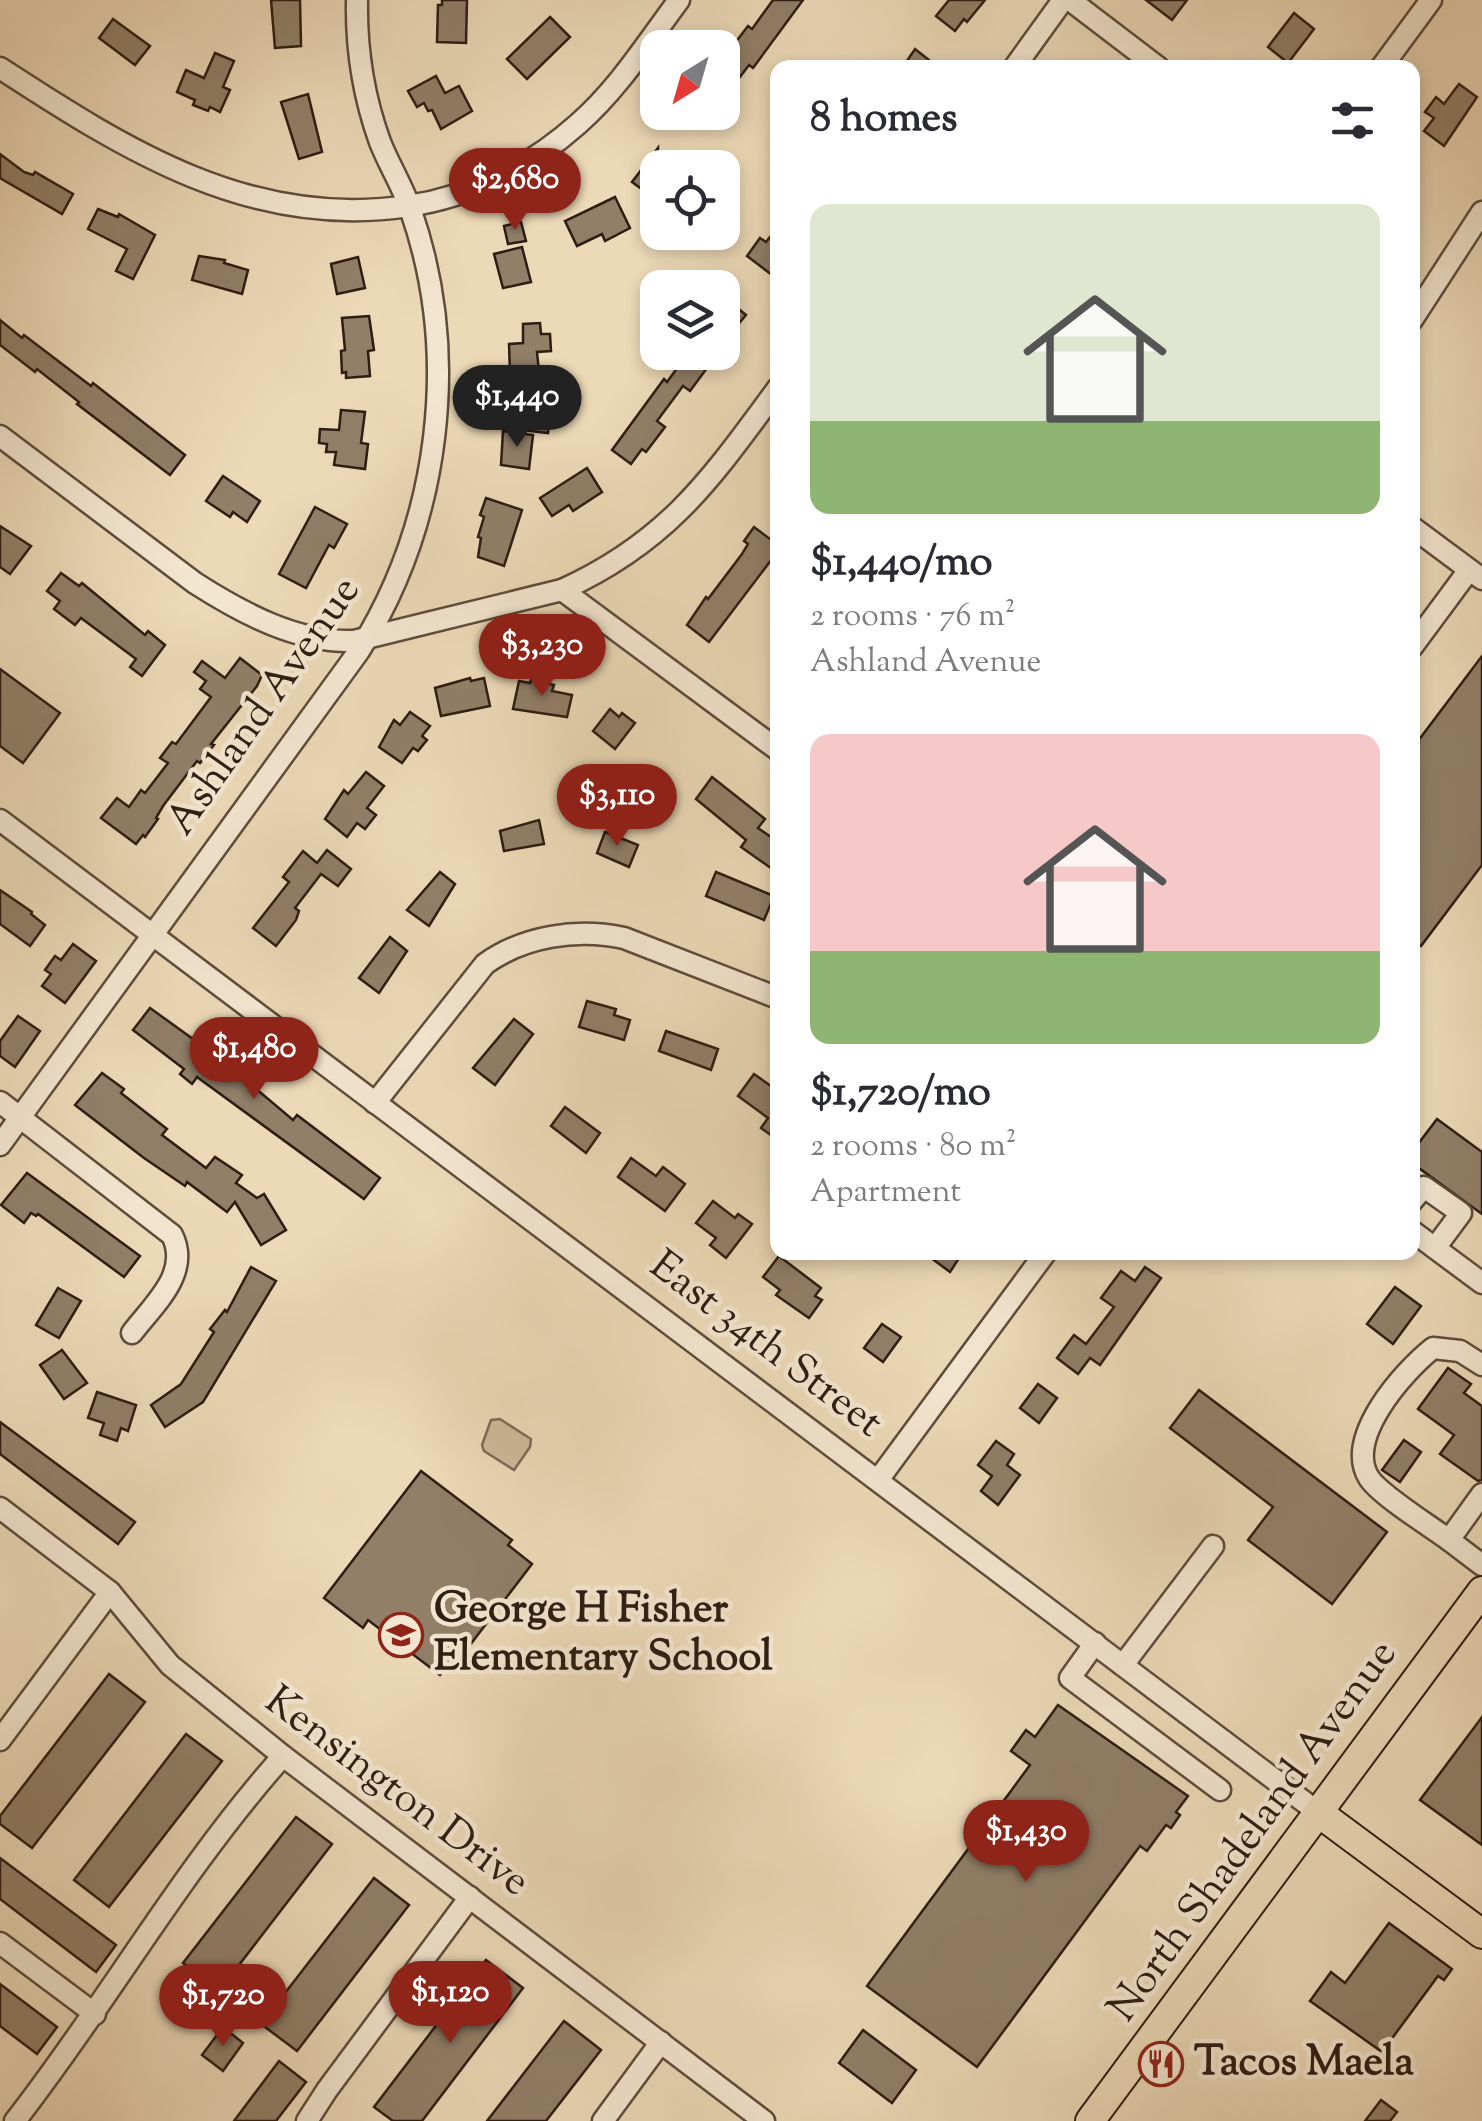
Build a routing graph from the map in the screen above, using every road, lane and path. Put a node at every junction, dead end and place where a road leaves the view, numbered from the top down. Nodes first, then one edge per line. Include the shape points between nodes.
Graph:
1 (357, 0) edge
2 (678, 0) edge
3 (1067, 0) edge
4 (1431, 0) edge
5 (1020, 60) edge
6 (1149, 60) edge
7 (1386, 60) edge
8 (0, 68) edge
9 (409, 206) junction
10 (1482, 212) edge
11 (1420, 307) edge
12 (770, 399) edge
13 (0, 436) edge
14 (1420, 533) edge
15 (1476, 575) edge
16 (562, 590) junction
17 (1420, 638) edge
18 (366, 639) junction
19 (770, 744) edge
20 (0, 820) edge
21 (153, 935) junction
22 (770, 995) edge
23 (0, 1102) edge
24 (375, 1103) junction
25 (21, 1118) junction
26 (0, 1145) edge
27 (1420, 1192) edge
28 (1420, 1237) edge
29 (1435, 1248) junction
30 (1040, 1260) edge
31 (1482, 1283) edge
32 (132, 1333) dead end
33 (1482, 1365) edge
34 (878, 1480) junction
35 (1482, 1494) edge
36 (0, 1508) edge
37 (1449, 1540) junction
38 (1213, 1546) dead end
39 (1482, 1565) edge
40 (1482, 1591) edge
41 (110, 1592) junction
42 (1094, 1643) junction
43 (1123, 1665) junction
44 (0, 1740) edge
45 (283, 1756) junction
46 (1220, 1790) dead end
47 (1319, 1813) junction
48 (470, 1897) junction
49 (1482, 1934) edge
50 (0, 1943) edge
51 (95, 2014) junction
52 (661, 2042) junction
53 (16, 2121) edge
54 (307, 2121) edge
55 (603, 2121) edge
56 (764, 2121) edge
57 (1090, 2121) edge

1 - 9 street, Ashland Avenue via 365,95
2 - 9 street via 614,86 565,135 478,187
3 - 5 street
3 - 6 street
4 - 7 street
8 - 9 street via 132,148 236,194 319,211
9 - 18 street, Ashland Avenue via 436,329 435,432 412,538
10 - 11 street
12 - 16 street via 710,479 662,528 616,564
13 - 18 street via 224,602 320,639
14 - 15 street
15 - 17 street
16 - 18 street
16 - 19 street
18 - 21 street, Ashland Avenue
20 - 21 street, East 34th Street
21 - 24 street, East 34th Street
21 - 25 street, Ashland Avenue
22 - 24 street via 624,938 599,933 536,941 484,964
23 - 25 street
24 - 34 street, East 34th Street
25 - 26 street, Ashland Avenue
25 - 32 street via 176,1240 173,1278
27 - 29 street via 1424,1187 1460,1214
28 - 29 street
29 - 31 street
30 - 34 street
33 - 37 street via 1460,1351 1433,1348 1374,1416 1364,1442 1363,1466 1371,1482
34 - 42 street, East 34th Street
35 - 37 street
36 - 41 street, Kensington Drive
37 - 39 street
38 - 43 street
40 - 47 main road, North Shadeland Avenue
41 - 44 street
41 - 45 street, Kensington Drive via 170,1666
42 - 43 street, East 34th Street
42 - 46 street via 1070,1678
43 - 47 street, East 34th Street
45 - 48 street, Kensington Drive
45 - 51 street via 132,1954
47 - 49 main road, East 34th Street
47 - 57 main road, North Shadeland Avenue
48 - 52 street, Kensington Drive
48 - 54 street
50 - 51 street
51 - 53 street
52 - 55 street
52 - 56 street, Kensington Drive

